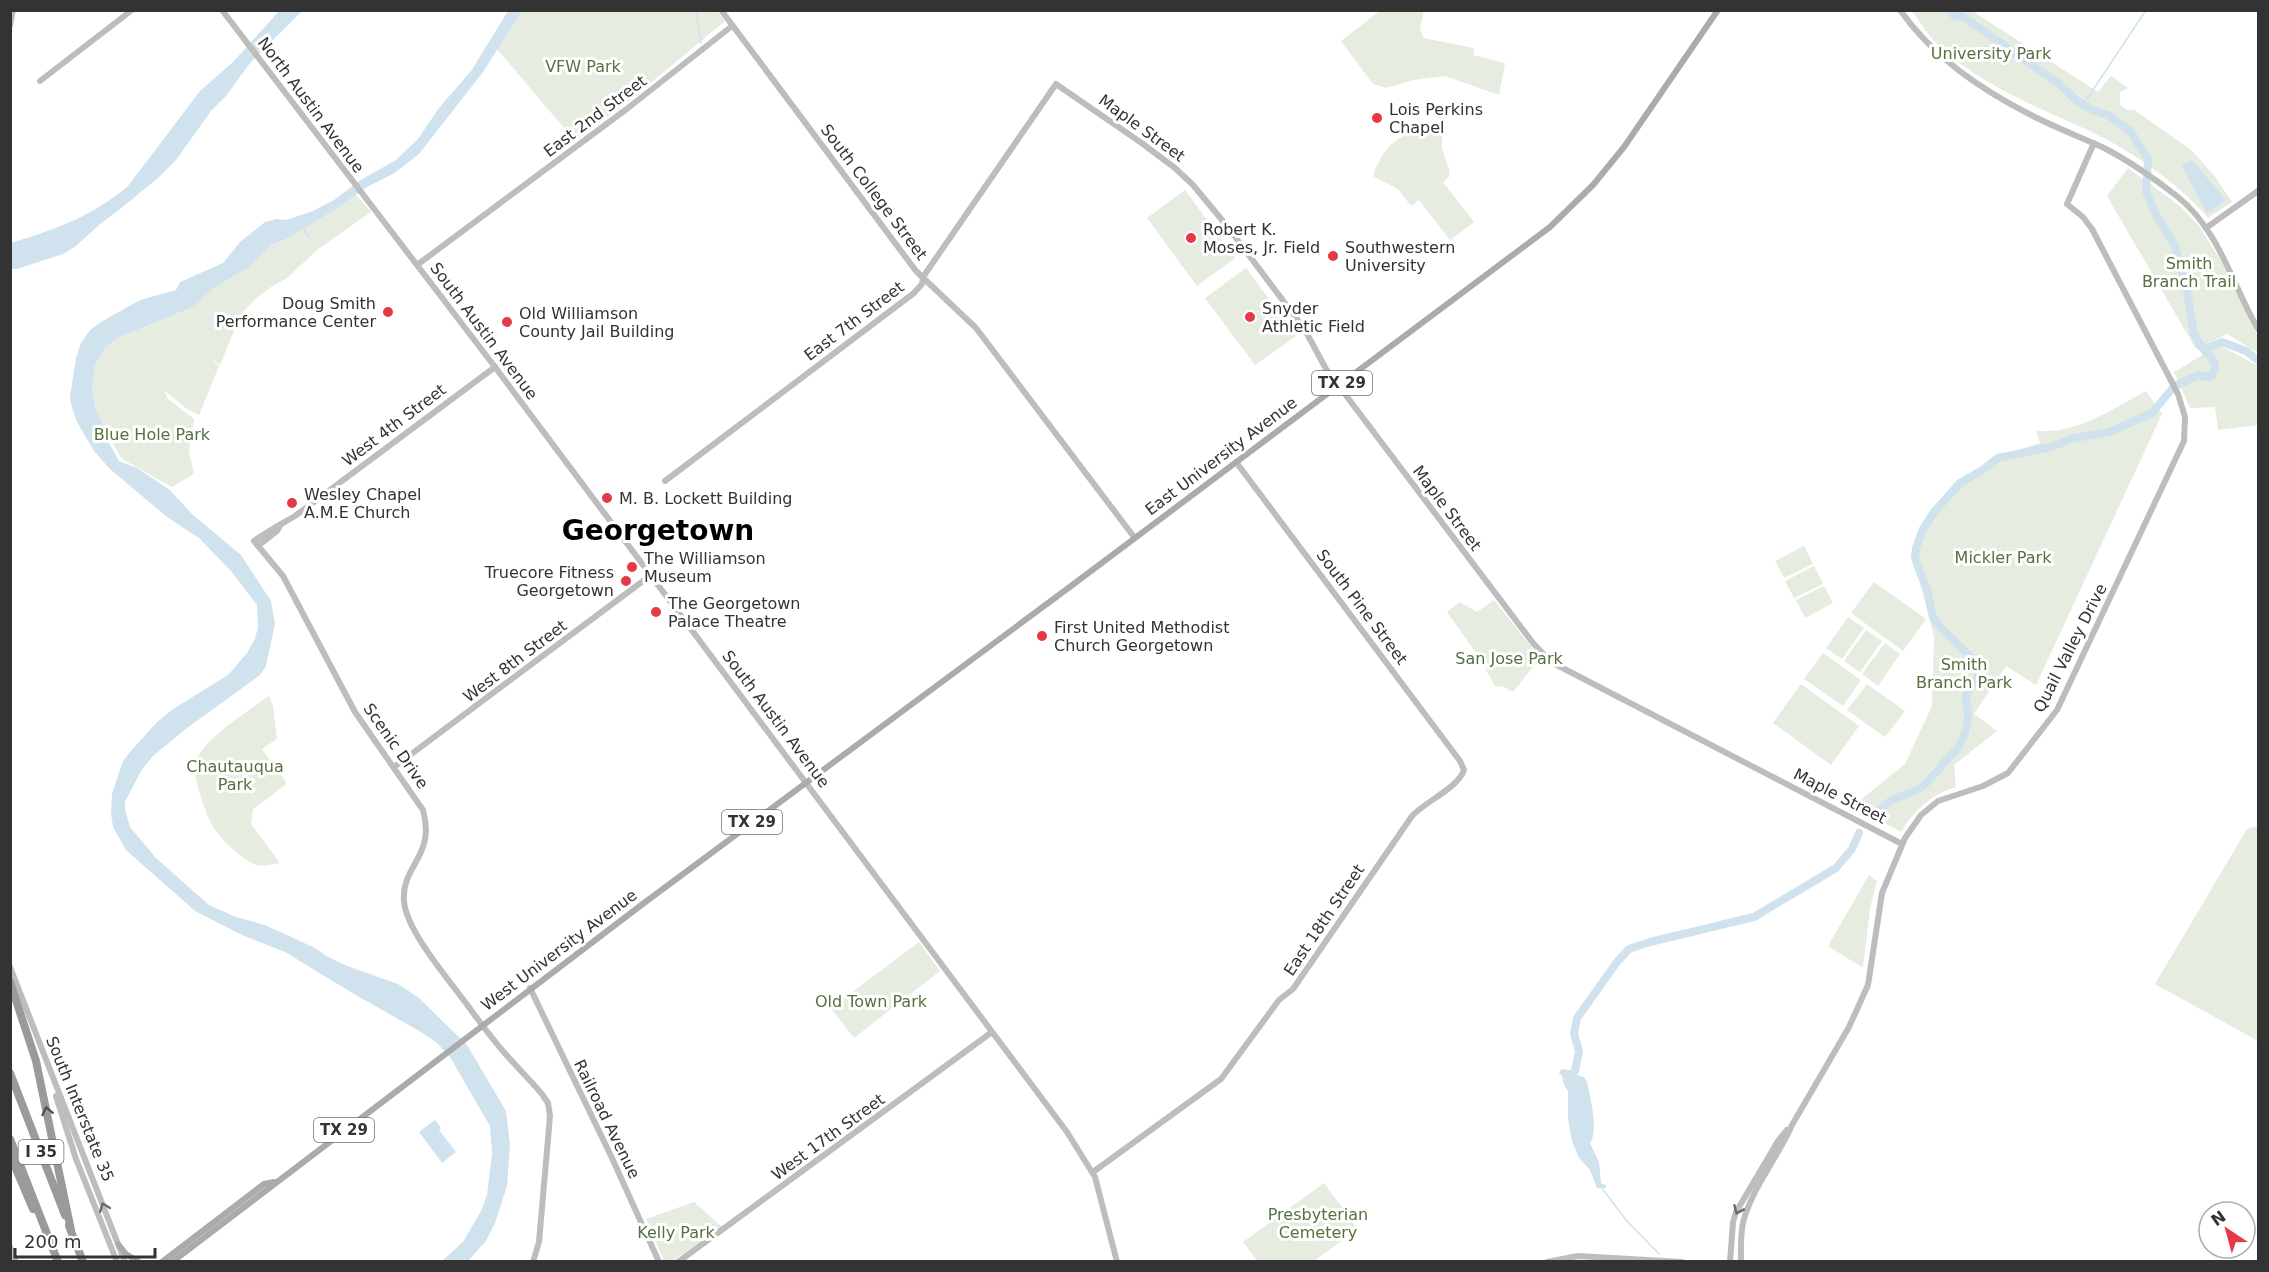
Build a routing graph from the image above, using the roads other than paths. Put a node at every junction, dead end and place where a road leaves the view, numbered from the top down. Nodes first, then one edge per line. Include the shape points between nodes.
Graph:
1 (13, 10) edge
2 (132, 10) edge
3 (721, 10) edge
4 (1718, 10) edge
5 (1900, 10) edge
6 (224, 12) edge
7 (10, 26) edge
8 (732, 26) junction
9 (40, 81) dead end
10 (1056, 84) joint
11 (2094, 143) junction
12 (2259, 191) edge
13 (376, 213) joint
14 (2206, 228) junction
15 (417, 265) junction
16 (923, 277) junction
17 (2259, 329) edge
18 (495, 367) junction
19 (1339, 386) junction
20 (1236, 462) junction
21 (665, 481) dead end
22 (1134, 537) junction
23 (256, 544) joint
24 (651, 575) junction
25 (861, 741) joint
26 (394, 767) junction
27 (1464, 770) joint
28 (806, 782) junction
29 (1902, 844) junction
30 (10, 967) edge
31 (10, 982) edge
32 (530, 988) junction
33 (483, 1025) junction
34 (993, 1032) junction
35 (49, 1070) junction
36 (10, 1073) edge
37 (1792, 1125) junction
38 (10, 1139) edge
39 (10, 1155) edge
40 (1093, 1172) junction
41 (274, 1182) junction
42 (71, 1230) junction
43 (118, 1244) junction
44 (10, 1247) edge
45 (16, 1262) edge
46 (58, 1262) edge
47 (83, 1262) edge
48 (117, 1262) edge
49 (125, 1262) edge
50 (139, 1262) edge
51 (162, 1262) edge
52 (172, 1262) edge
53 (533, 1262) edge
54 (659, 1262) edge
55 (678, 1262) edge
56 (1117, 1262) edge
57 (1547, 1262) edge
58 (1682, 1262) edge
59 (1730, 1262) edge
60 (1741, 1262) edge

1 - 7 street
2 - 9 street
3 - 8 street, South College Street
4 - 19 main road, East University Avenue / TX 29 via 1624,147 1577,201 1550,227
5 - 11 street via 1927,44 1980,85 2033,116
6 - 13 street, North Austin Avenue
8 - 15 street, East 2nd Street
8 - 16 street, South College Street
10 - 16 street, East 7th Street
10 - 19 street, Maple Street via 1143,144 1193,185 1305,330
11 - 14 street via 2178,197
11 - 29 street, Quail Valley Drive via 2067,204 2092,229 2168,374 2184,409 2184,441 2057,710 2008,773 1932,806 1914,823
12 - 14 street
13 - 15 street, South Austin Avenue
14 - 17 street
15 - 18 street, South Austin Avenue
16 - 21 street, East 7th Street via 914,293
16 - 22 street, South College Street via 976,328
18 - 23 street, West 4th Street
18 - 24 street, South Austin Avenue
19 - 20 main road, East University Avenue / TX 29
19 - 29 street, Maple Street via 1551,662
20 - 22 main road, East University Avenue / TX 29
20 - 27 street, South Pine Street
22 - 25 main road, East University Avenue / TX 29
23 - 26 street, Scenic Drive via 284,576 355,712
24 - 26 street, West 8th Street
24 - 28 street, South Austin Avenue
25 - 28 main road, West University Avenue / TX 29
26 - 33 street, Scenic Drive via 419,803 426,823 422,854 406,885 406,912 434,960
27 - 40 street, East 18th Street via 1460,778 1412,816 1293,989 1279,1000 1227,1073
28 - 32 main road, West University Avenue / TX 29
28 - 34 street, South Austin Avenue
29 - 37 street, Quail Valley Drive via 1882,893 1868,985 1859,1008
30 - 35 street, South Interstate 35
42 -> 31 highway via 36,1061
32 - 33 main road, West University Avenue / TX 29
32 - 54 street, Railroad Avenue
33 - 41 main road, West University Avenue / TX 29
33 - 53 street, Scenic Drive via 546,1098 550,1108 539,1242
34 - 40 street, South Austin Avenue
34 - 55 street, West 17th Street
43 -> 35 street, South Interstate 35
35 - 48 street via 76,1159
36 - 42 highway, I 35
37 -> 59 street, Quail Valley Drive via 1778,1141 1736,1212
37 - 60 street, Quail Valley Drive via 1744,1218
38 - 46 highway, I 35
39 - 46 highway
40 - 56 street, South Austin Avenue
41 - 51 main road, West University Avenue / TX 29 via 264,1184
41 - 52 main road, West University Avenue / TX 29
42 - 47 highway, I 35
43 - 49 street, South Interstate 35
43 - 50 main road
44 - 45 street
57 - 58 street via 1578,1256

